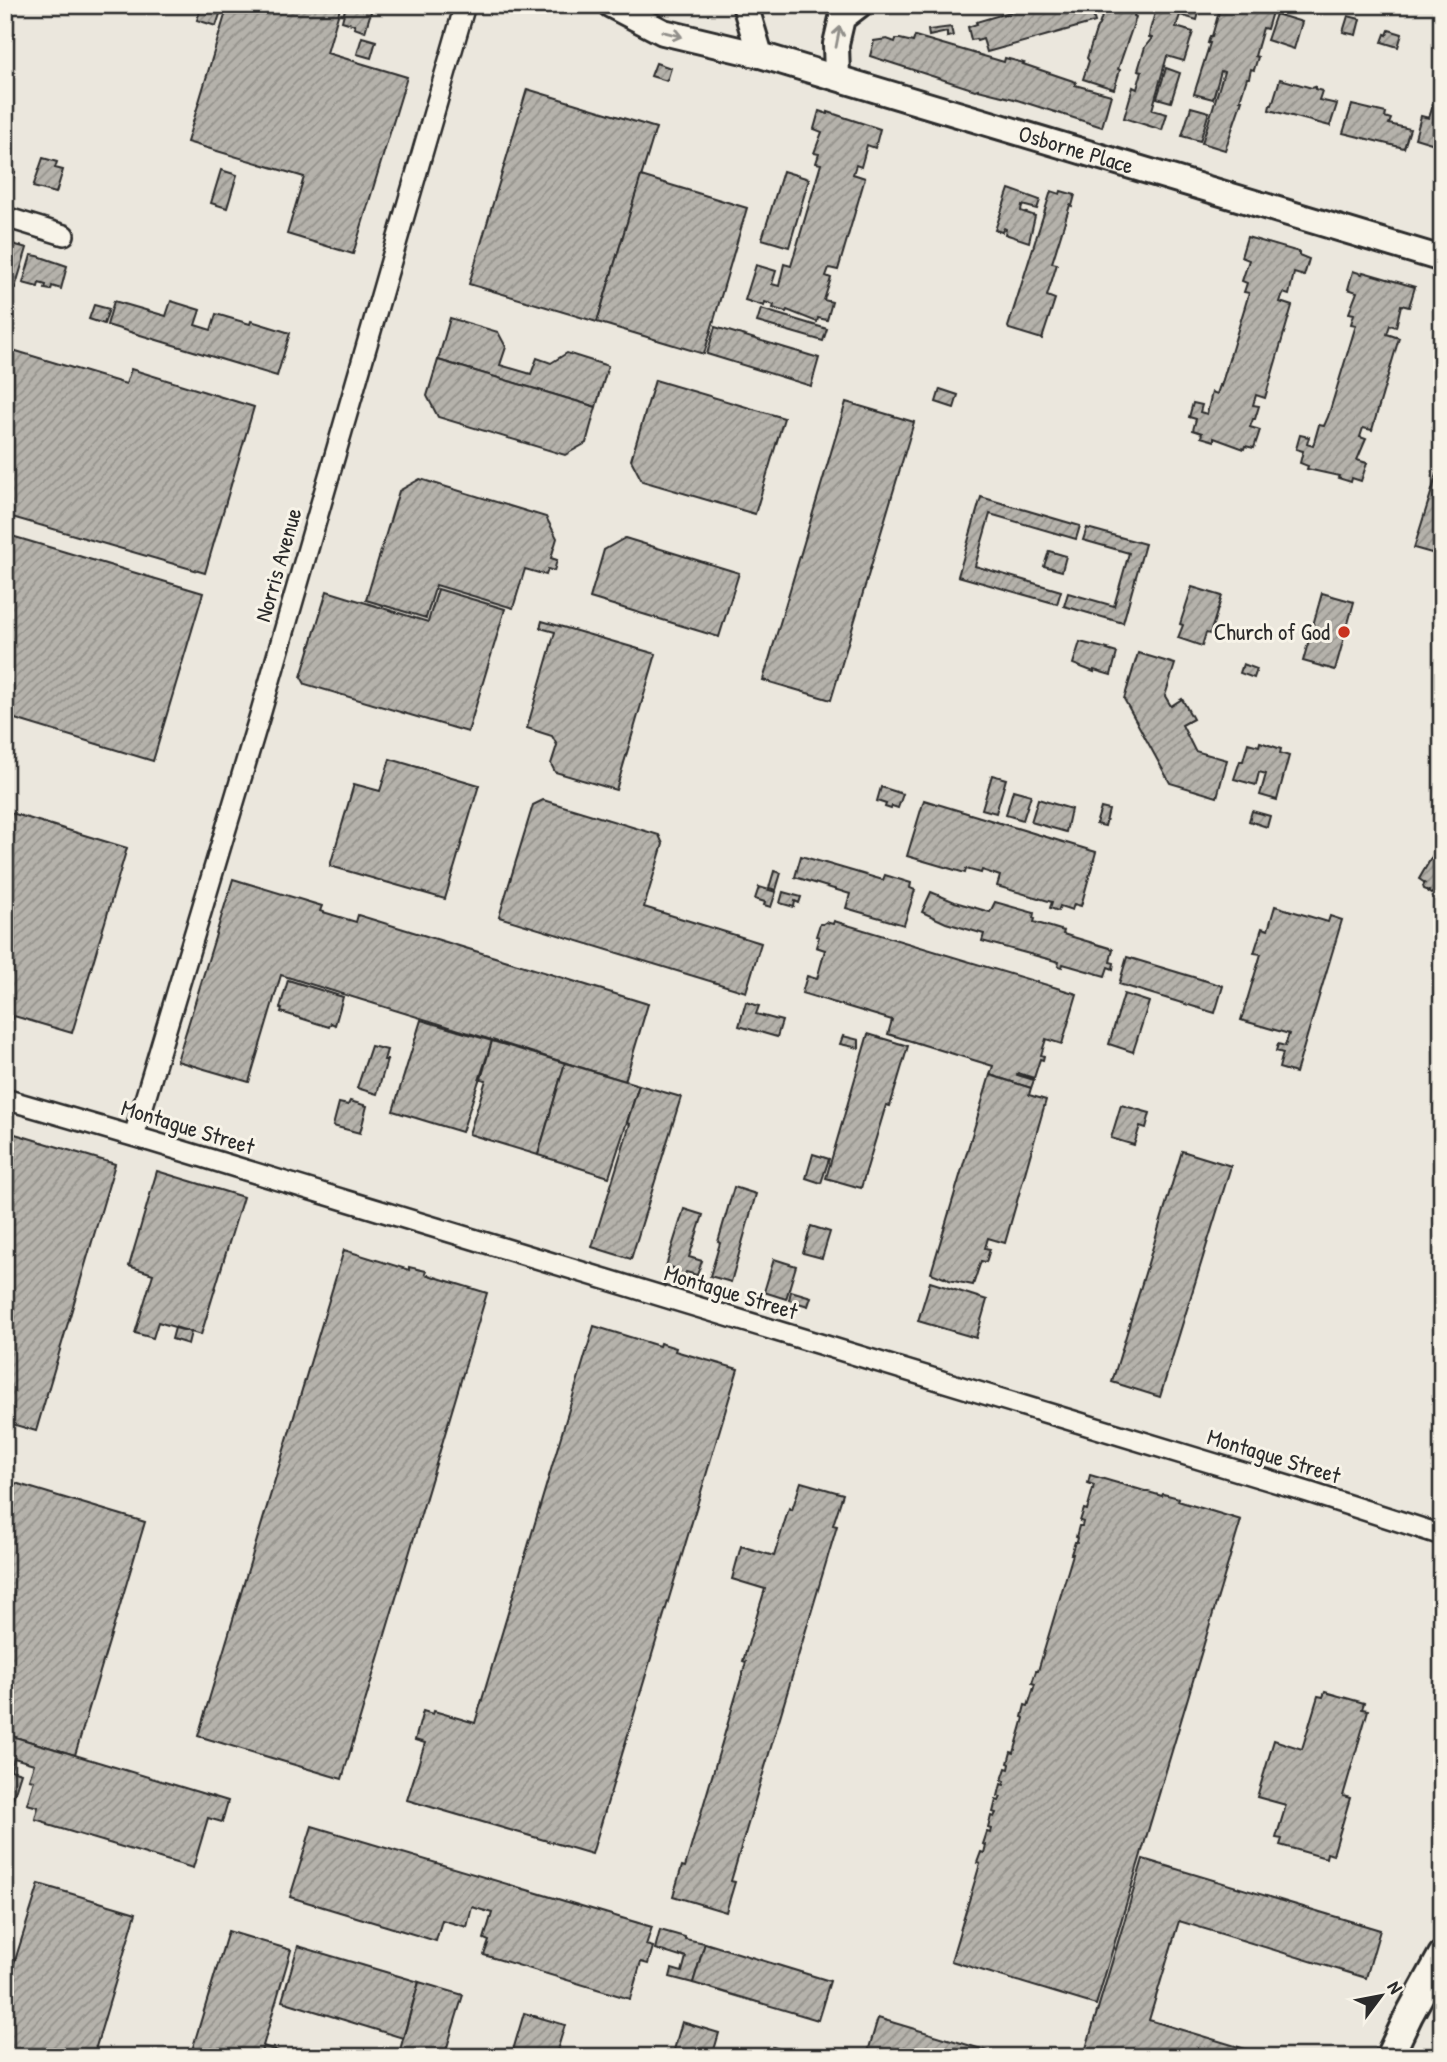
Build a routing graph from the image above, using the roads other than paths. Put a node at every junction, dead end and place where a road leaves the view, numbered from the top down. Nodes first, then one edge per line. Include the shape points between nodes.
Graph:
1 (465, 5) edge
2 (611, 5) edge
3 (745, 5) edge
4 (859, 5) edge
5 (760, 55) junction
6 (837, 78) junction
7 (5, 217) edge
8 (64, 235) dead end
9 (1442, 259) edge
10 (5, 1099) edge
11 (134, 1136) junction
12 (1442, 1535) edge
13 (1442, 1955) edge
14 (1389, 2057) edge

1 - 11 street, Norris Avenue
2 -> 5 street, Osborne Place via 663,32
3 - 5 street
6 -> 4 street via 835,44 842,18
5 - 6 street, Osborne Place
6 - 9 street, Osborne Place
7 - 8 street
10 - 11 street, Montague Street
11 - 12 street, Montague Street
13 - 14 main road

